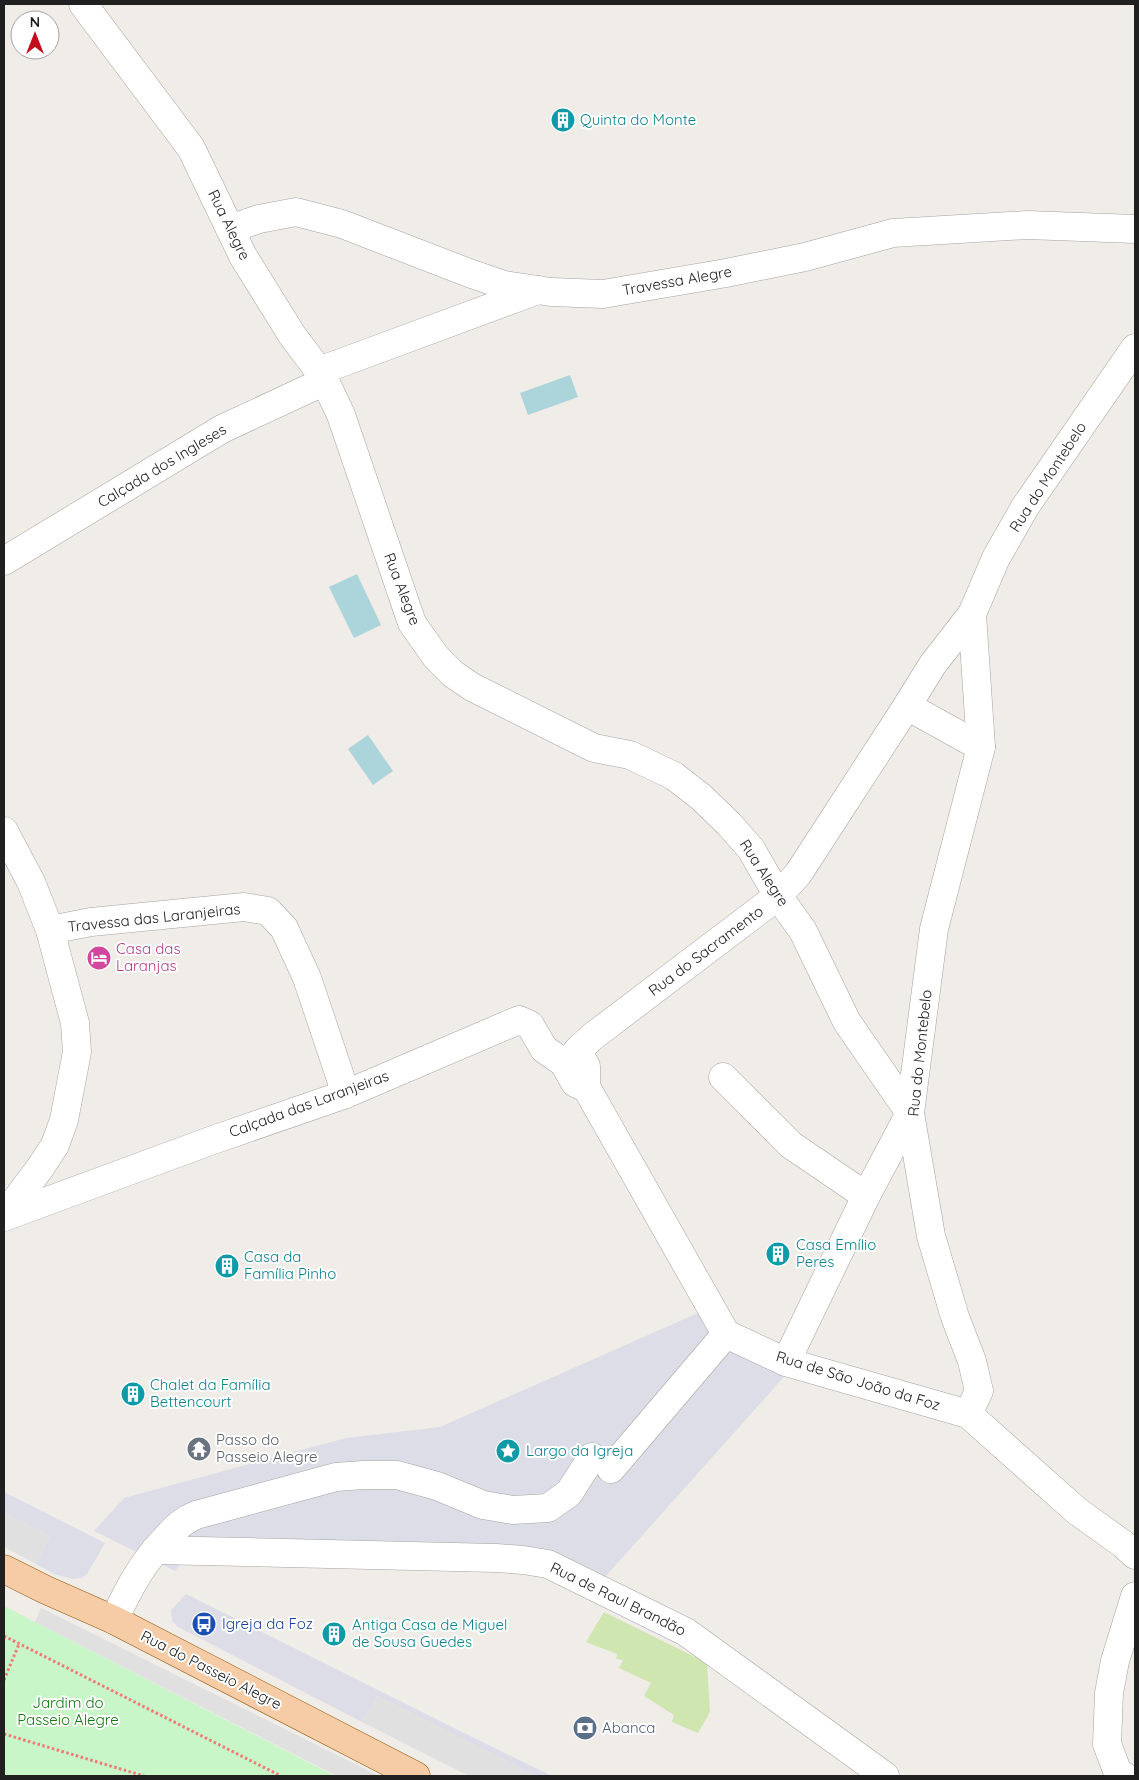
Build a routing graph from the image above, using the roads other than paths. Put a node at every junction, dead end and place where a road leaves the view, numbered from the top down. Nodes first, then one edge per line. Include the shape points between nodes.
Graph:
1 (83, 4) edge
2 (230, 229) junction
3 (1135, 229) edge
4 (538, 290) junction
5 (1135, 348) edge
6 (322, 376) junction
7 (4, 561) edge
8 (972, 614) junction
9 (908, 706) junction
10 (981, 747) junction
11 (4, 831) edge
12 (778, 896) junction
13 (50, 930) junction
14 (723, 1078) dead end
15 (586, 1087) junction
16 (346, 1094) junction
17 (910, 1113) junction
18 (866, 1196) junction
19 (4, 1216) edge
20 (726, 1334) junction
21 (786, 1362) junction
22 (968, 1414) junction
23 (155, 1550) junction
24 (1135, 1555) edge
25 (4, 1569) edge
26 (1135, 1596) edge
27 (114, 1620) junction
28 (416, 1776) edge
29 (885, 1776) edge
30 (1124, 1776) edge

1 - 2 street, Rua Alegre via 191,148
2 - 4 street, Travessa Alegre via 296,212 342,224 469,273
2 - 6 street, Rua Alegre via 264,291
3 - 4 street, Travessa Alegre via 1027,225 893,233 804,257 603,294
4 - 6 street, Calçada dos Ingleses
5 - 8 street, Rua do Montebelo via 1025,507 996,558
6 - 7 street, Calçada dos Ingleses via 222,429
6 - 12 street, Rua Alegre via 341,415 412,622 436,657 472,687 594,748 630,755 674,776 701,796 751,849
8 - 9 street, Rua do Montebelo via 933,664
8 - 10 street, Rua do Montebelo
9 - 10 street
9 - 12 street, Rua do Sacramento via 798,874
10 - 17 street, Rua do Montebelo via 934,929
11 - 13 street
12 - 15 street, Rua do Sacramento via 577,1051 586,1066
12 - 17 street, Rua Alegre via 802,931 847,1022
13 - 16 street, Travessa das Laranjeiras via 91,922 244,907 268,911 284,928 307,978
13 - 19 street via 75,1023 77,1052 64,1120 55,1144
14 - 18 street via 791,1144
15 - 16 street, Calçada das Laranjeiras via 575,1083 564,1064 544,1049 530,1025 519,1020
15 - 20 street
16 - 19 street, Calçada das Laranjeiras
17 - 18 street
17 - 22 street, Rua do Montebelo via 931,1236 979,1391
18 - 21 street
20 - 21 street, Rua de São João da Foz
20 - 23 street via 601,1463 548,1508 513,1510 483,1505 437,1486 397,1475 336,1477 184,1520
21 - 22 street, Rua de São João da Foz
22 - 24 street, Rua de São João da Foz via 1077,1511
23 - 27 street via 135,1576
23 - 29 street, Rua de Raul Brandão via 496,1558 548,1564 686,1632
25 - 27 main road, Rua do Passeio Alegre
26 - 30 street via 1115,1660 1109,1693 1107,1744 1118,1773
27 - 28 main road, Rua do Passeio Alegre

